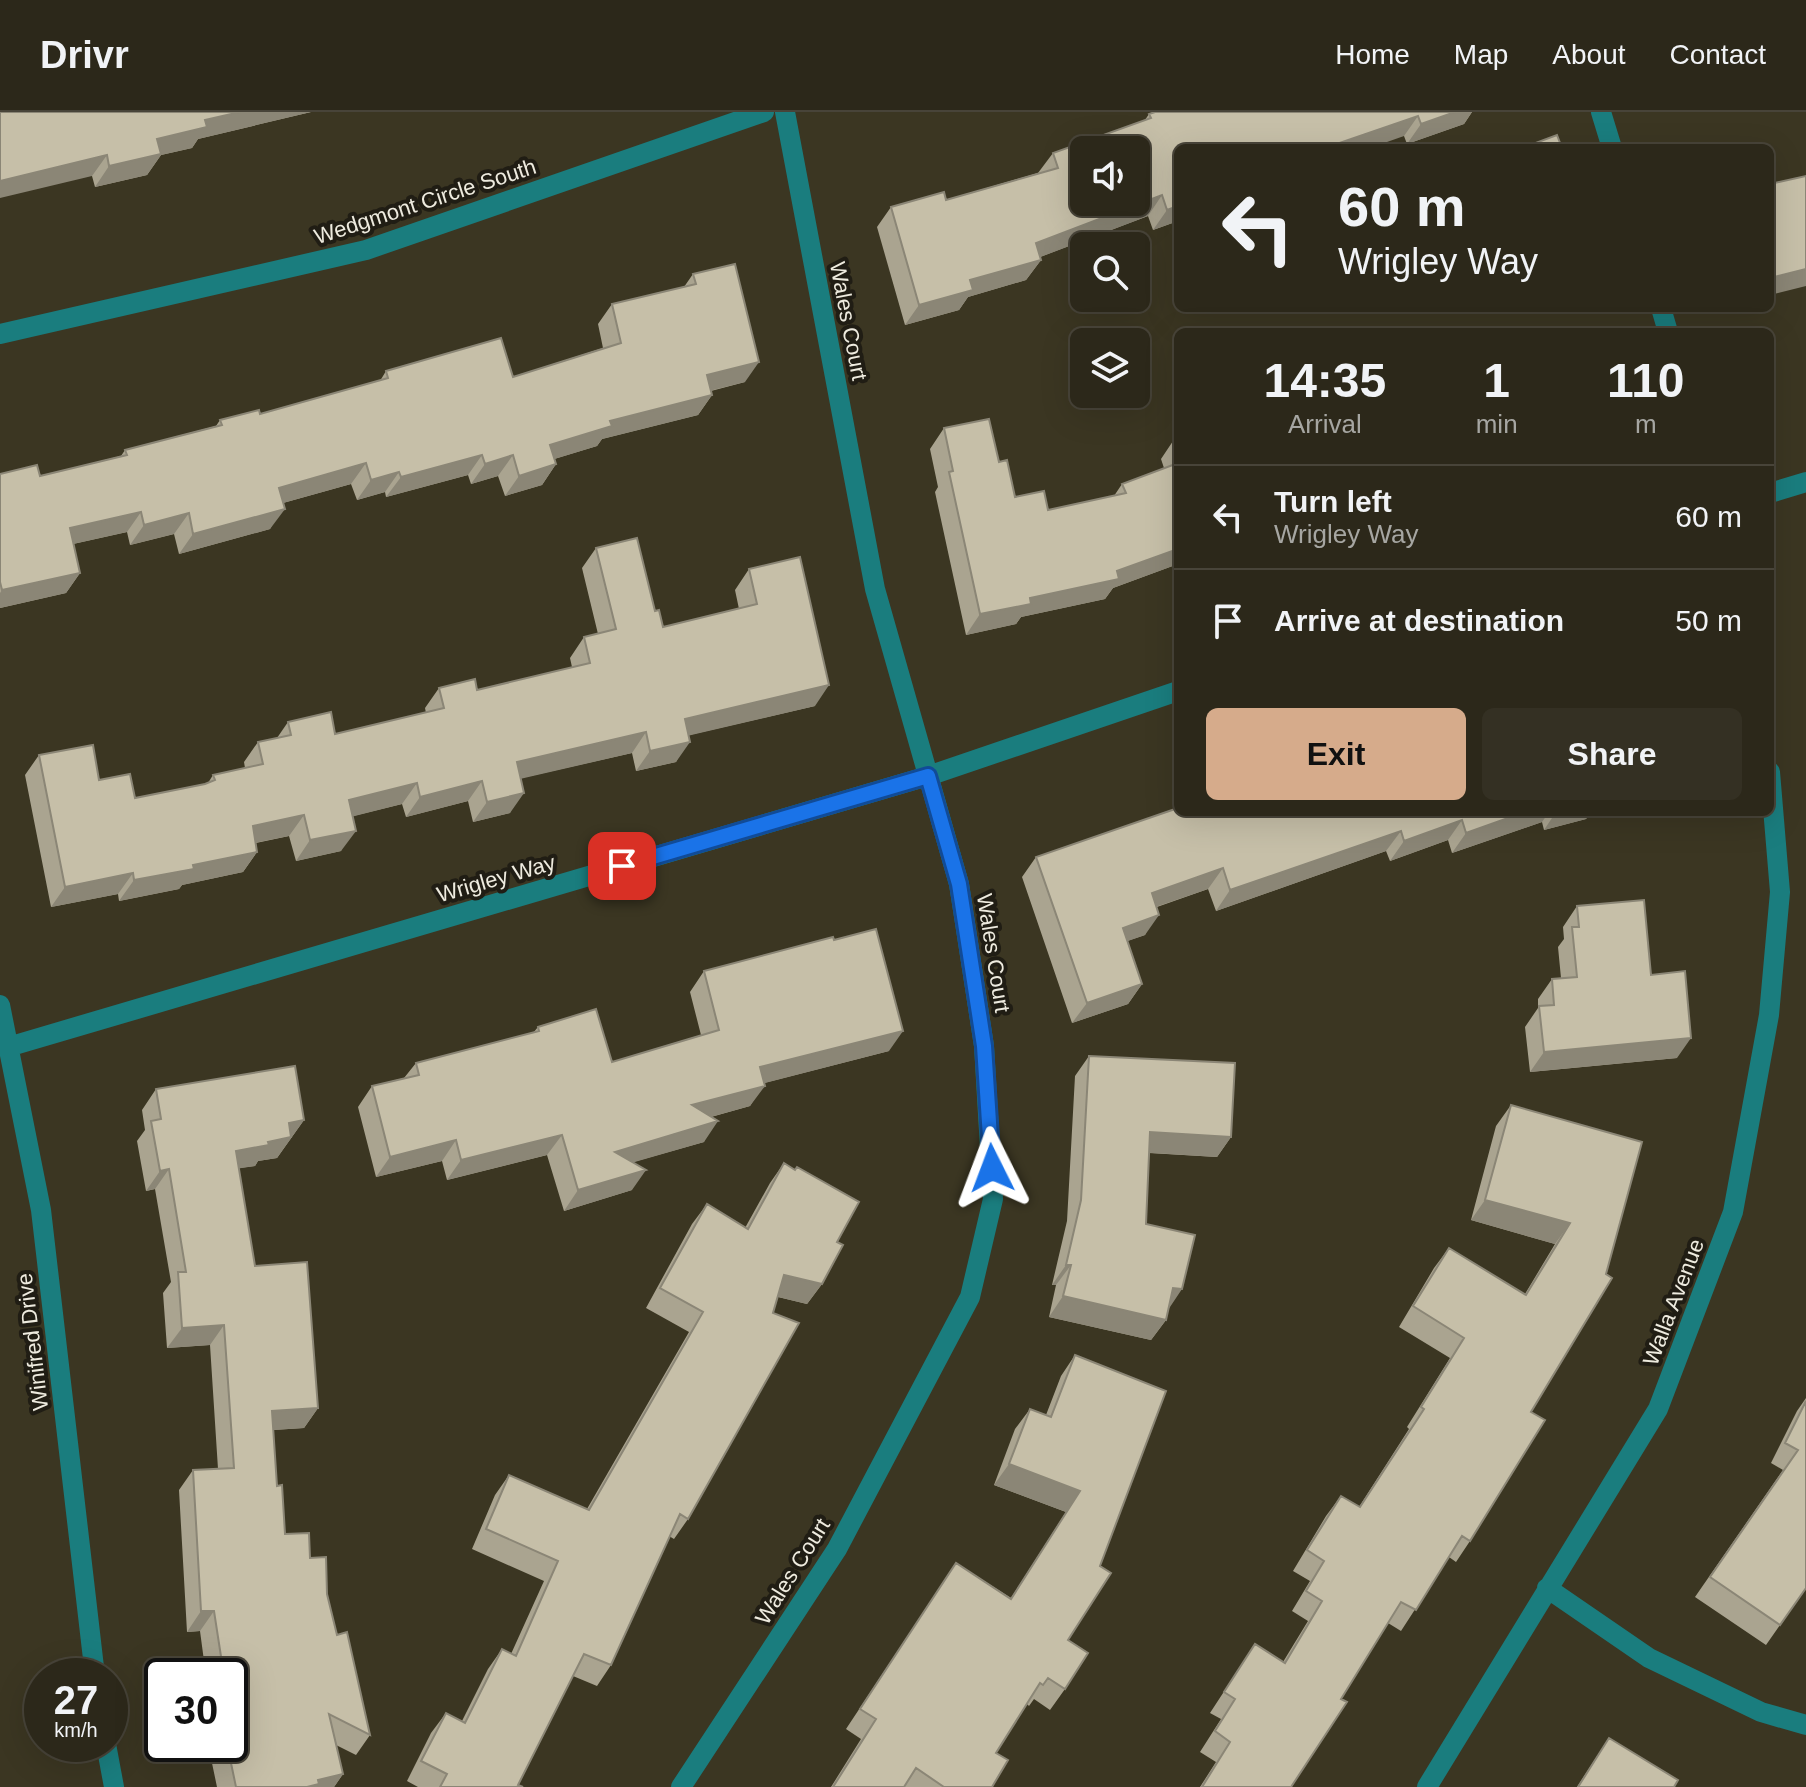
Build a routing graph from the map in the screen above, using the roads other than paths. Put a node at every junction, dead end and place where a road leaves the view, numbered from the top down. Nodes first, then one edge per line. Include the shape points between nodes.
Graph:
1 (764, 112) edge
2 (785, 112) edge
3 (1601, 112) edge
4 (1611, 144) edge
5 (0, 334) edge
6 (1806, 482) edge
7 (1774, 492) edge
8 (1174, 692) edge
9 (928, 776) junction
10 (1774, 816) edge
11 (0, 1005) edge
12 (8, 1047) junction
13 (1547, 1588) junction
14 (93, 1658) edge
15 (1806, 1725) edge
16 (109, 1762) edge
17 (114, 1787) edge
18 (681, 1787) edge
19 (1427, 1787) edge

1 - 5 street, Wedgmont Circle South via 366,250
2 - 9 street, Wales Court via 875,589
3 - 4 street
6 - 7 street
8 - 9 street, Wrigley Way
9 - 12 street, Wrigley Way
9 - 18 street, Wales Court via 959,884 984,1046 993,1199 970,1297 837,1549
10 - 13 street, Walla Avenue via 1780,892 1769,1015 1733,1212 1658,1409
11 - 12 street, Winifred Drive
12 - 14 street, Winifred Drive via 41,1210
13 - 15 street via 1649,1658 1761,1712
13 - 19 street, Walla Avenue
16 - 17 street

